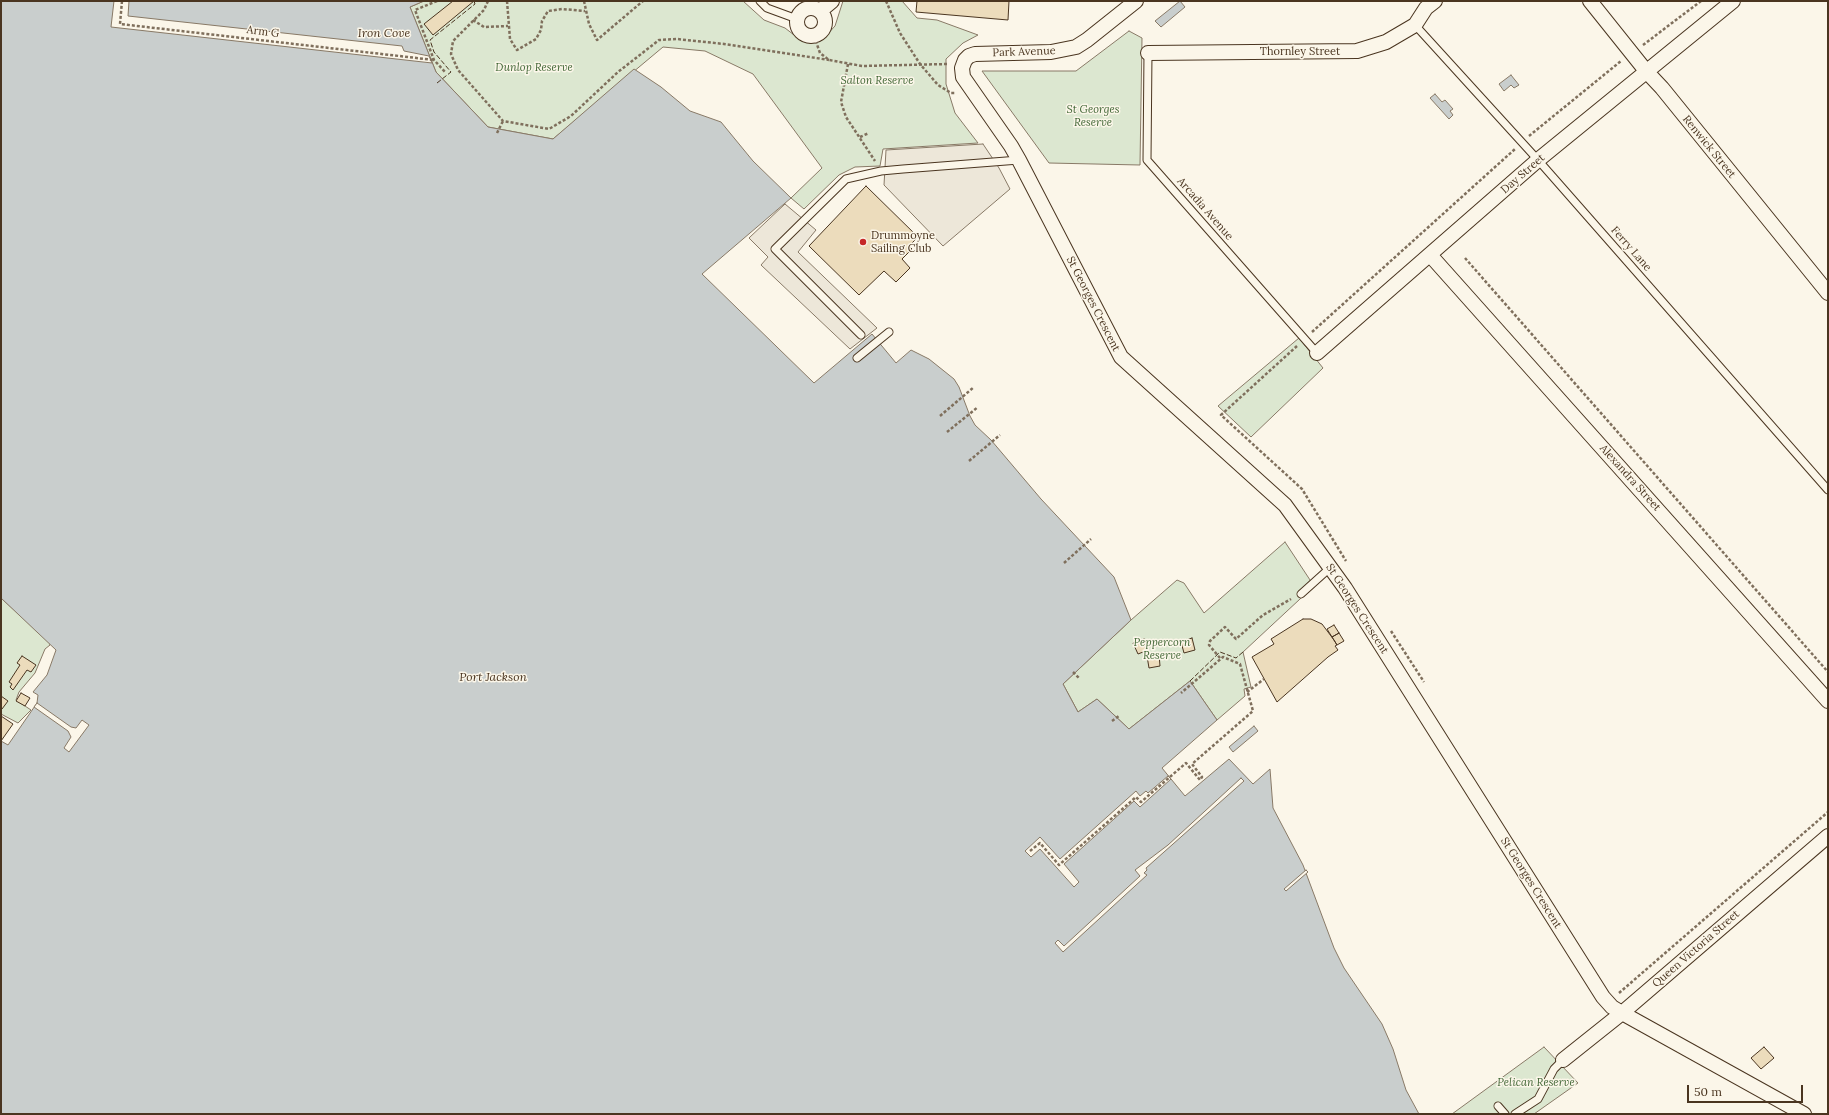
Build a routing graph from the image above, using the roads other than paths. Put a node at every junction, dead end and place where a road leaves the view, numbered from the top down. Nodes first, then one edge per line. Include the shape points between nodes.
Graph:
1 (760, 1) edge
2 (832, 1) edge
3 (1136, 1) edge
4 (1435, 1) edge
5 (1590, 1) edge
6 (1733, 1) edge
7 (820, 11) junction
8 (797, 19) junction
9 (1415, 25) junction
10 (1148, 53) joint
11 (966, 60) joint
12 (1646, 71) junction
13 (1019, 160) junction
14 (1538, 160) junction
15 (1431, 256) junction
16 (1828, 293) edge
17 (888, 332) dead end
18 (862, 335) dead end
19 (1317, 353) joint
20 (857, 358) dead end
21 (1828, 490) edge
22 (1331, 567) junction
23 (1301, 594) road end
24 (1828, 701) edge
25 (1828, 836) edge
26 (1622, 1013) junction
27 (1563, 1060) joint
28 (1498, 1106) dead end
29 (1505, 1114) edge
30 (1515, 1114) edge
31 (1804, 1114) edge

1 - 8 lane via 767,8
2 - 7 street
3 - 11 street, Park Avenue via 1076,47 1051,52 982,53
4 - 9 street, Thornley Street via 1426,8
5 - 12 street, Renwick Street
6 - 12 street, Day Street
7 - 8 street via 806,9
7 - 8 street via 825,25 821,32 814,36 805,35 798,29
9 - 10 street, Thornley Street via 1386,42 1357,52
9 - 14 lane, Ferry Lane
10 - 19 lane, Arcadia Avenue via 1147,160
11 - 13 street, St Georges Crescent via 963,77
12 - 14 street, Day Street
12 - 16 street, Renwick Street
13 - 18 lane via 881,171 846,179 775,249
13 - 22 street, St Georges Crescent via 1121,357 1286,505
14 - 15 street, Day Street
14 - 21 lane, Ferry Lane
15 - 19 street, Day Street
15 - 24 street, Alexandra Street
17 - 20 lane
22 - 23 lane
22 - 26 street, St Georges Crescent via 1603,997
25 - 26 street, Queen Victoria Street
26 - 27 street, Queen Victoria Street
26 - 31 street, St Georges Crescent
27 - 30 lane via 1554,1069 1538,1098
28 - 29 lane

